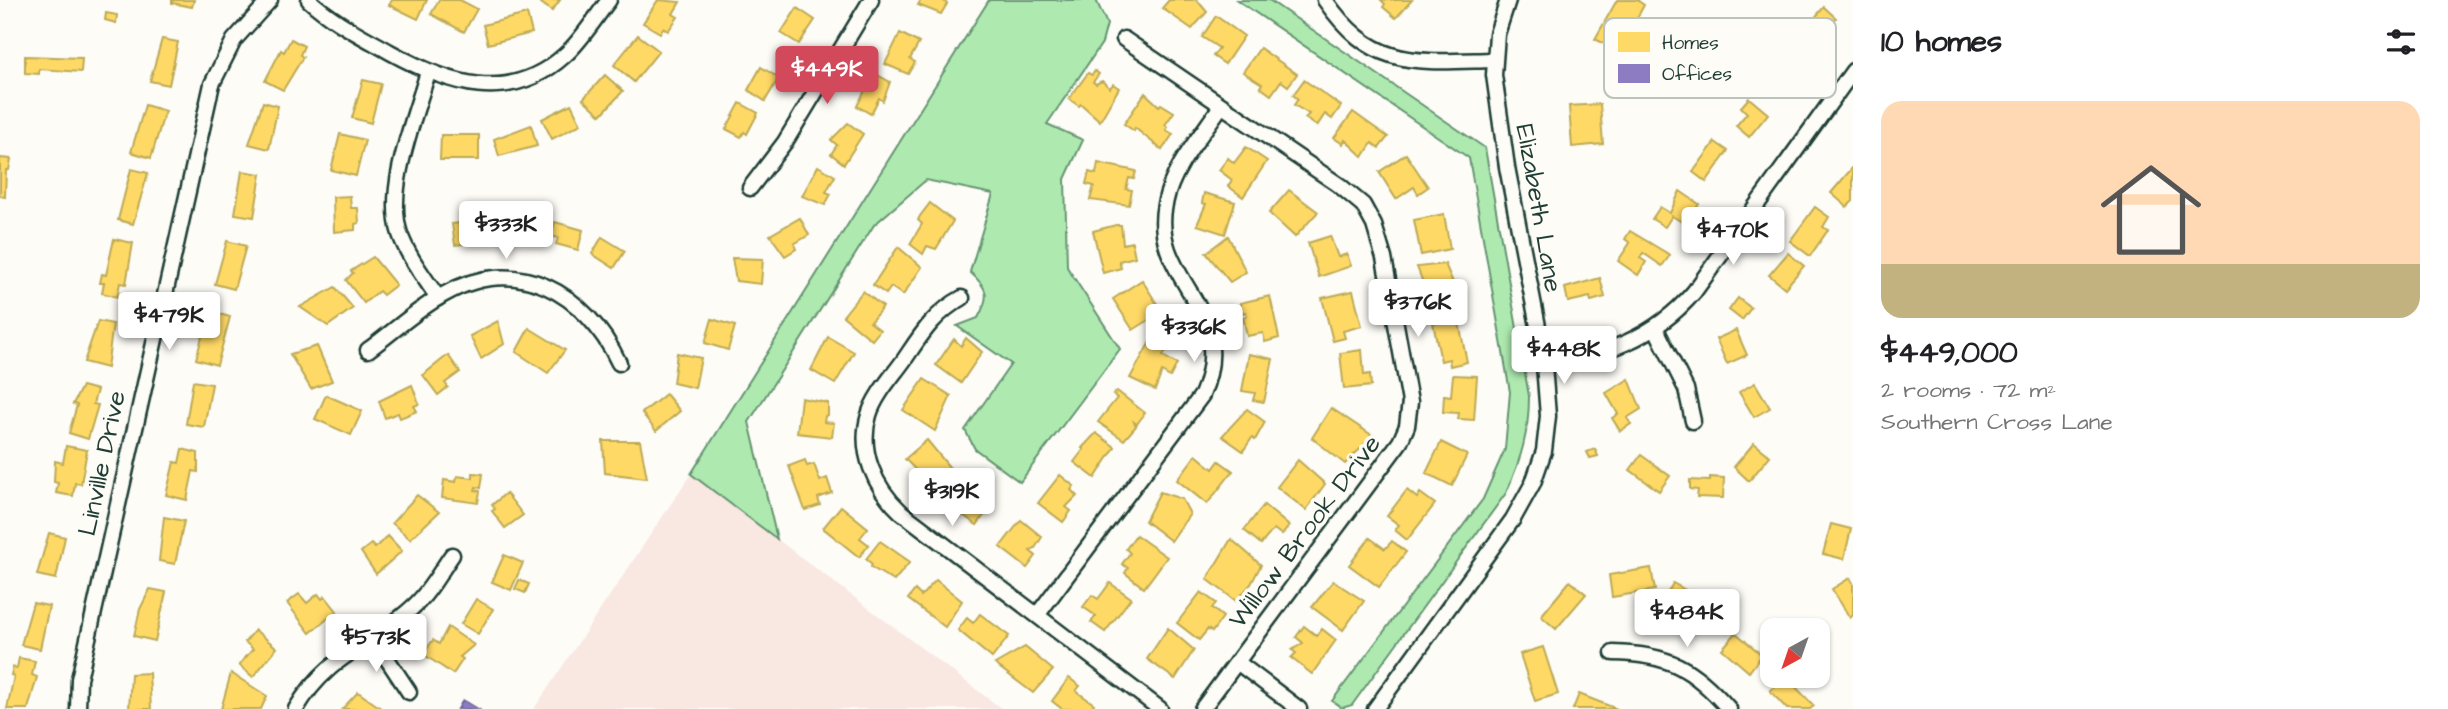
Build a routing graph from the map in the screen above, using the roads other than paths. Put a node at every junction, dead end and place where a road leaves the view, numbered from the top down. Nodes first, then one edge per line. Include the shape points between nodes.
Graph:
1 (270, 0) edge
2 (309, 0) edge
3 (609, 0) edge
4 (871, 0) edge
5 (1325, 0) edge
6 (1508, 0) edge
7 (1124, 39) dead end
8 (1493, 60) junction
9 (1853, 71) edge
10 (428, 72) junction
11 (1836, 95) edge
12 (1834, 98) edge
13 (1221, 106) junction
14 (750, 188) dead end
15 (438, 298) junction
16 (961, 298) dead end
17 (1656, 329) junction
18 (369, 350) dead end
19 (619, 363) dead end
20 (1544, 365) junction
21 (1693, 421) dead end
22 (452, 555) dead end
23 (1038, 614) junction
24 (372, 636) junction
25 (1614, 653) dead end
26 (1237, 662) junction
27 (409, 692) dead end
28 (78, 709) edge
29 (296, 709) edge
30 (1160, 709) edge
31 (1202, 709) edge
32 (1299, 709) edge
33 (1375, 709) edge
34 (1729, 709) edge

1 - 28 street, Linville Drive via 234,40 212,84 79,679
2 - 10 street via 334,20
3 - 10 street via 565,55 521,79 468,85
4 - 14 street via 785,142
5 - 8 street via 1356,39 1389,55 1420,61
6 - 8 street, Elizabeth Lane
7 - 13 street, Willow Brook Drive
8 - 20 street, Elizabeth Lane via 1507,167
9 - 11 street
10 - 15 street via 401,167 397,215 410,256
12 - 17 street via 1694,292
13 - 23 street via 1174,177 1163,223 1169,255 1209,326 1212,369 1208,381
13 - 26 street, Willow Brook Drive via 1363,205 1384,258 1409,402 1400,442
15 - 18 street
15 - 19 street via 487,280 525,279 542,285 586,312 607,337
16 - 23 street via 932,320 876,401 865,433 868,456 874,478 893,504
17 - 20 street via 1603,352
17 - 21 street via 1686,389
20 - 33 street, Elizabeth Lane via 1547,435 1526,498
22 - 24 street via 415,606
23 - 30 street
24 - 27 street
24 - 29 street via 320,673
25 - 34 street via 1680,665 1701,679
26 - 31 street, Willow Brook Drive
26 - 32 street

